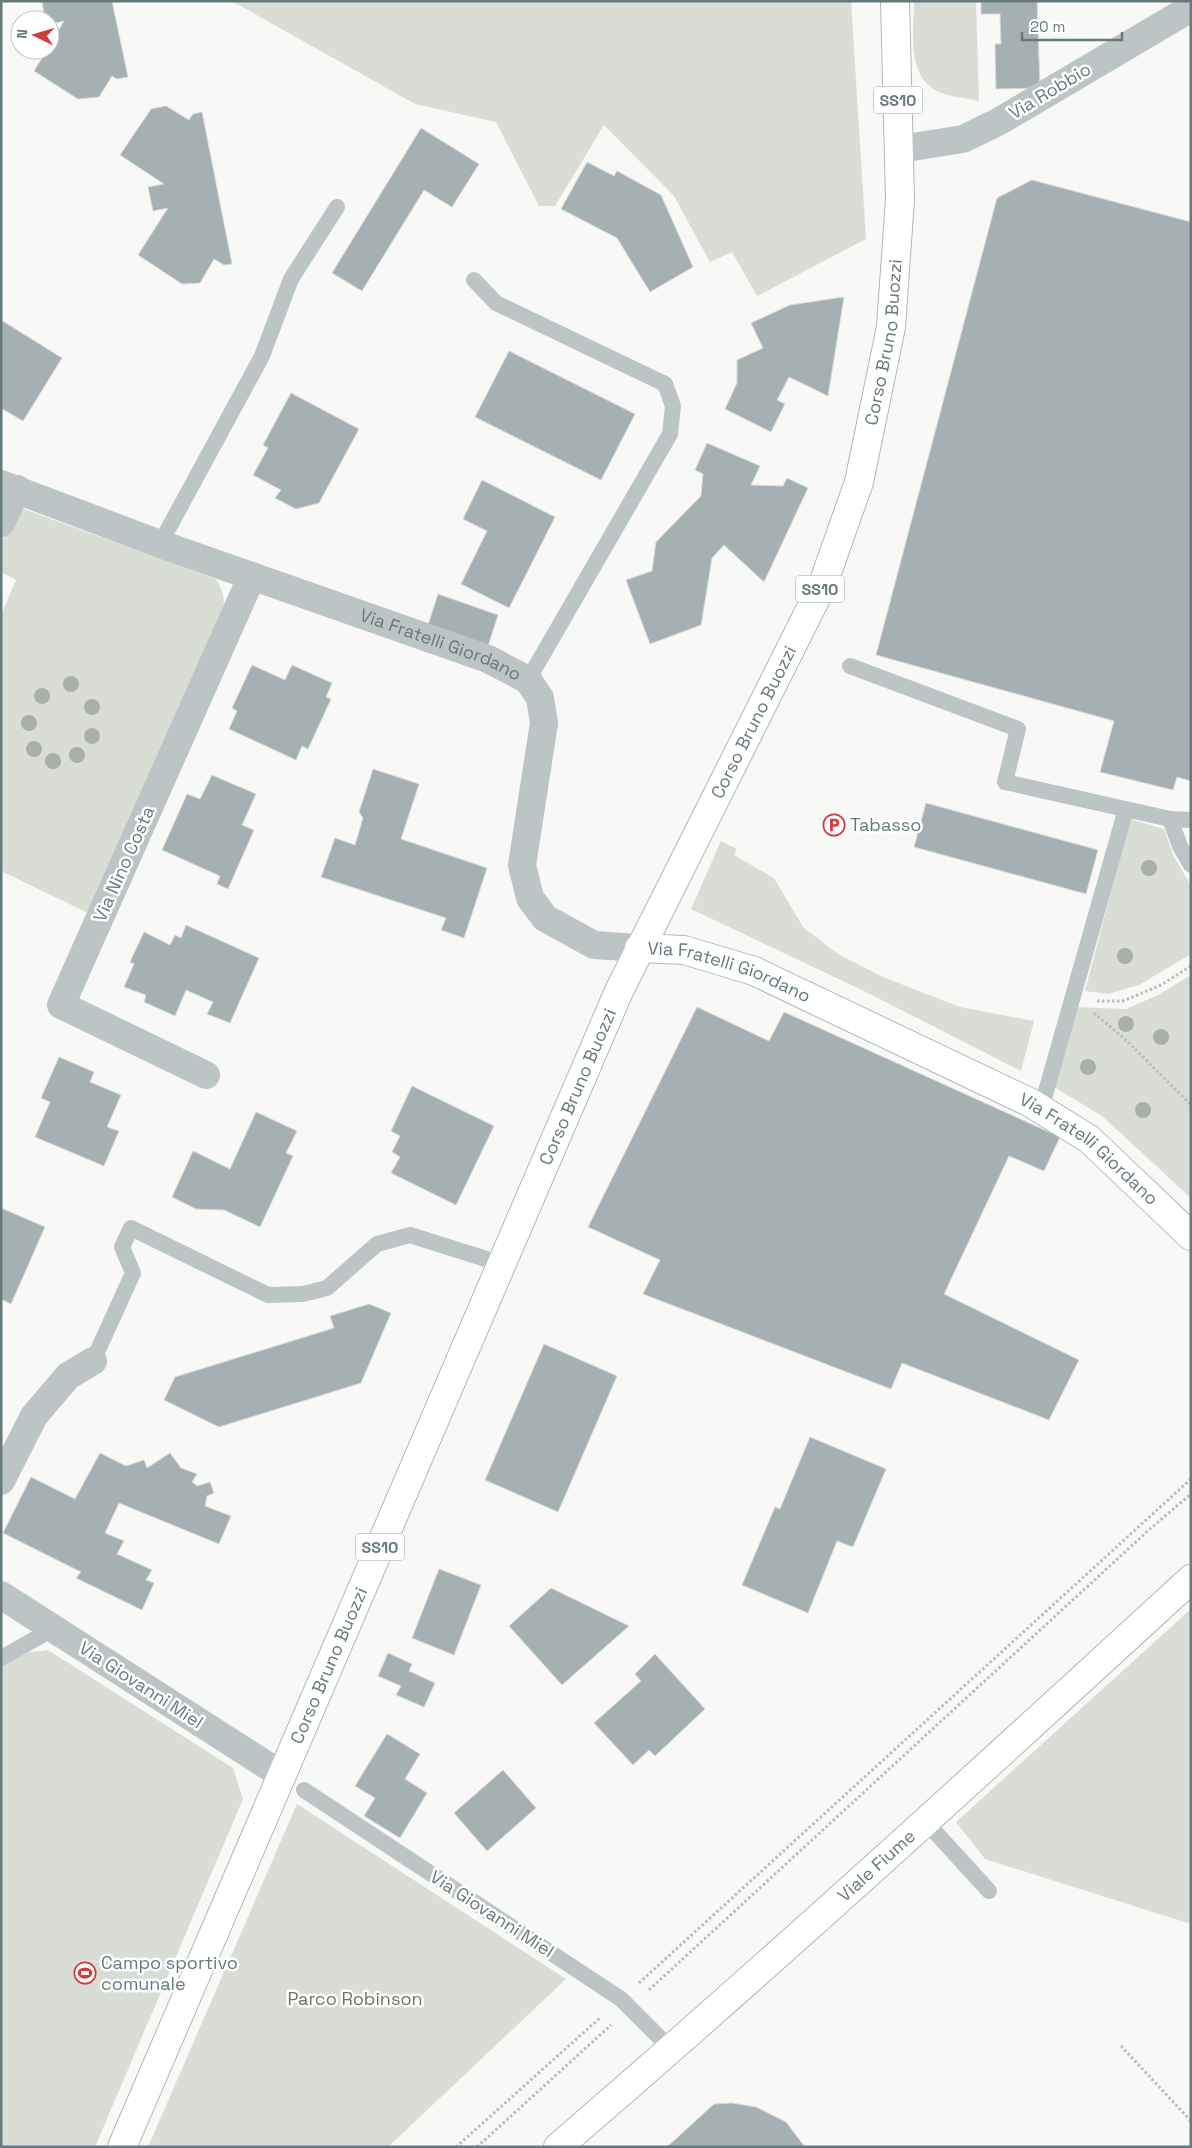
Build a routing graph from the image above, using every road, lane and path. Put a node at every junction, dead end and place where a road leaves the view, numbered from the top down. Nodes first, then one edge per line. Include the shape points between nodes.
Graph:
1 (895, 1) edge
2 (1191, 8) edge
3 (1158, 13) edge
4 (900, 149) junction
5 (337, 207) dead end
6 (474, 280) dead end
7 (9, 486) edge
8 (1, 523) edge
9 (160, 544) junction
10 (252, 576) junction
11 (850, 666) dead end
12 (528, 680) junction
13 (1126, 809) junction
14 (1170, 819) junction
15 (1191, 820) edge
16 (1191, 865) edge
17 (639, 948) junction
18 (1191, 966) edge
19 (1076, 1001) junction
20 (206, 1075) dead end
21 (1191, 1105) edge
22 (1041, 1109) junction
23 (1191, 1236) edge
24 (502, 1264) junction
25 (92, 1361) joint
26 (1191, 1479) edge
27 (1, 1481) edge
28 (1191, 1494) edge
29 (1191, 1579) edge
30 (1, 1595) edge
31 (54, 1629) junction
32 (1, 1658) edge
33 (282, 1775) junction
34 (304, 1790) dead end
35 (926, 1822) junction
36 (989, 1891) dead end
37 (626, 2003) junction
38 (1121, 2046) dead end
39 (671, 2049) junction
40 (1191, 2121) edge
41 (122, 2147) edge
42 (456, 2147) edge
43 (477, 2147) edge
44 (558, 2147) edge

1 - 4 main road, Corso Bruno Buozzi / SS10
2 - 3 street, Via Robbio
3 - 4 street, Via Robbio via 998,122 964,138
4 - 17 main road, Corso Bruno Buozzi / SS10 via 900,199 891,327 858,482 823,584
5 - 9 lane via 291,279 262,356
6 - 12 lane via 496,303 665,384 673,406 670,434
7 - 8 street, Via Fratelli Giordano
7 - 9 street, Via Fratelli Giordano
9 - 10 street, Via Fratelli Giordano
10 - 12 street, Via Fratelli Giordano via 488,659
10 - 20 street, Via Nino Costa via 61,1005
11 - 13 lane via 1018,729 1004,782
12 - 17 street, Via Fratelli Giordano via 540,698 544,723 522,865 530,898 545,918 594,945
13 - 14 lane
13 - 19 lane
14 - 15 lane
14 - 16 lane
17 - 22 main road, Via Fratelli Giordano via 684,950 754,971
17 - 24 main road, Corso Bruno Buozzi / SS10
18 - 19 path via 1161,985 1123,1001
19 - 21 path via 1128,1042
19 - 22 lane
22 - 23 main road, Via Fratelli Giordano via 1089,1139
24 - 25 lane via 410,1235 378,1244 327,1288 303,1294 268,1295 131,1228 122,1248 133,1273
24 - 33 main road, Corso Bruno Buozzi / SS10
25 - 27 street via 68,1376 34,1416
26 - 37 path
28 - 37 path
29 - 35 main road, Viale Fiume
30 - 31 street, Via Giovanni Miel
31 - 32 lane
31 - 33 street, Via Giovanni Miel
33 - 41 main road, Corso Bruno Buozzi / SS10
34 - 37 lane, Via Giovanni Miel
35 - 36 lane
35 - 39 main road, Viale Fiume
37 - 39 lane, Via Giovanni Miel
37 - 42 path
37 - 43 path
38 - 40 path
39 - 44 main road, Viale Fiume

